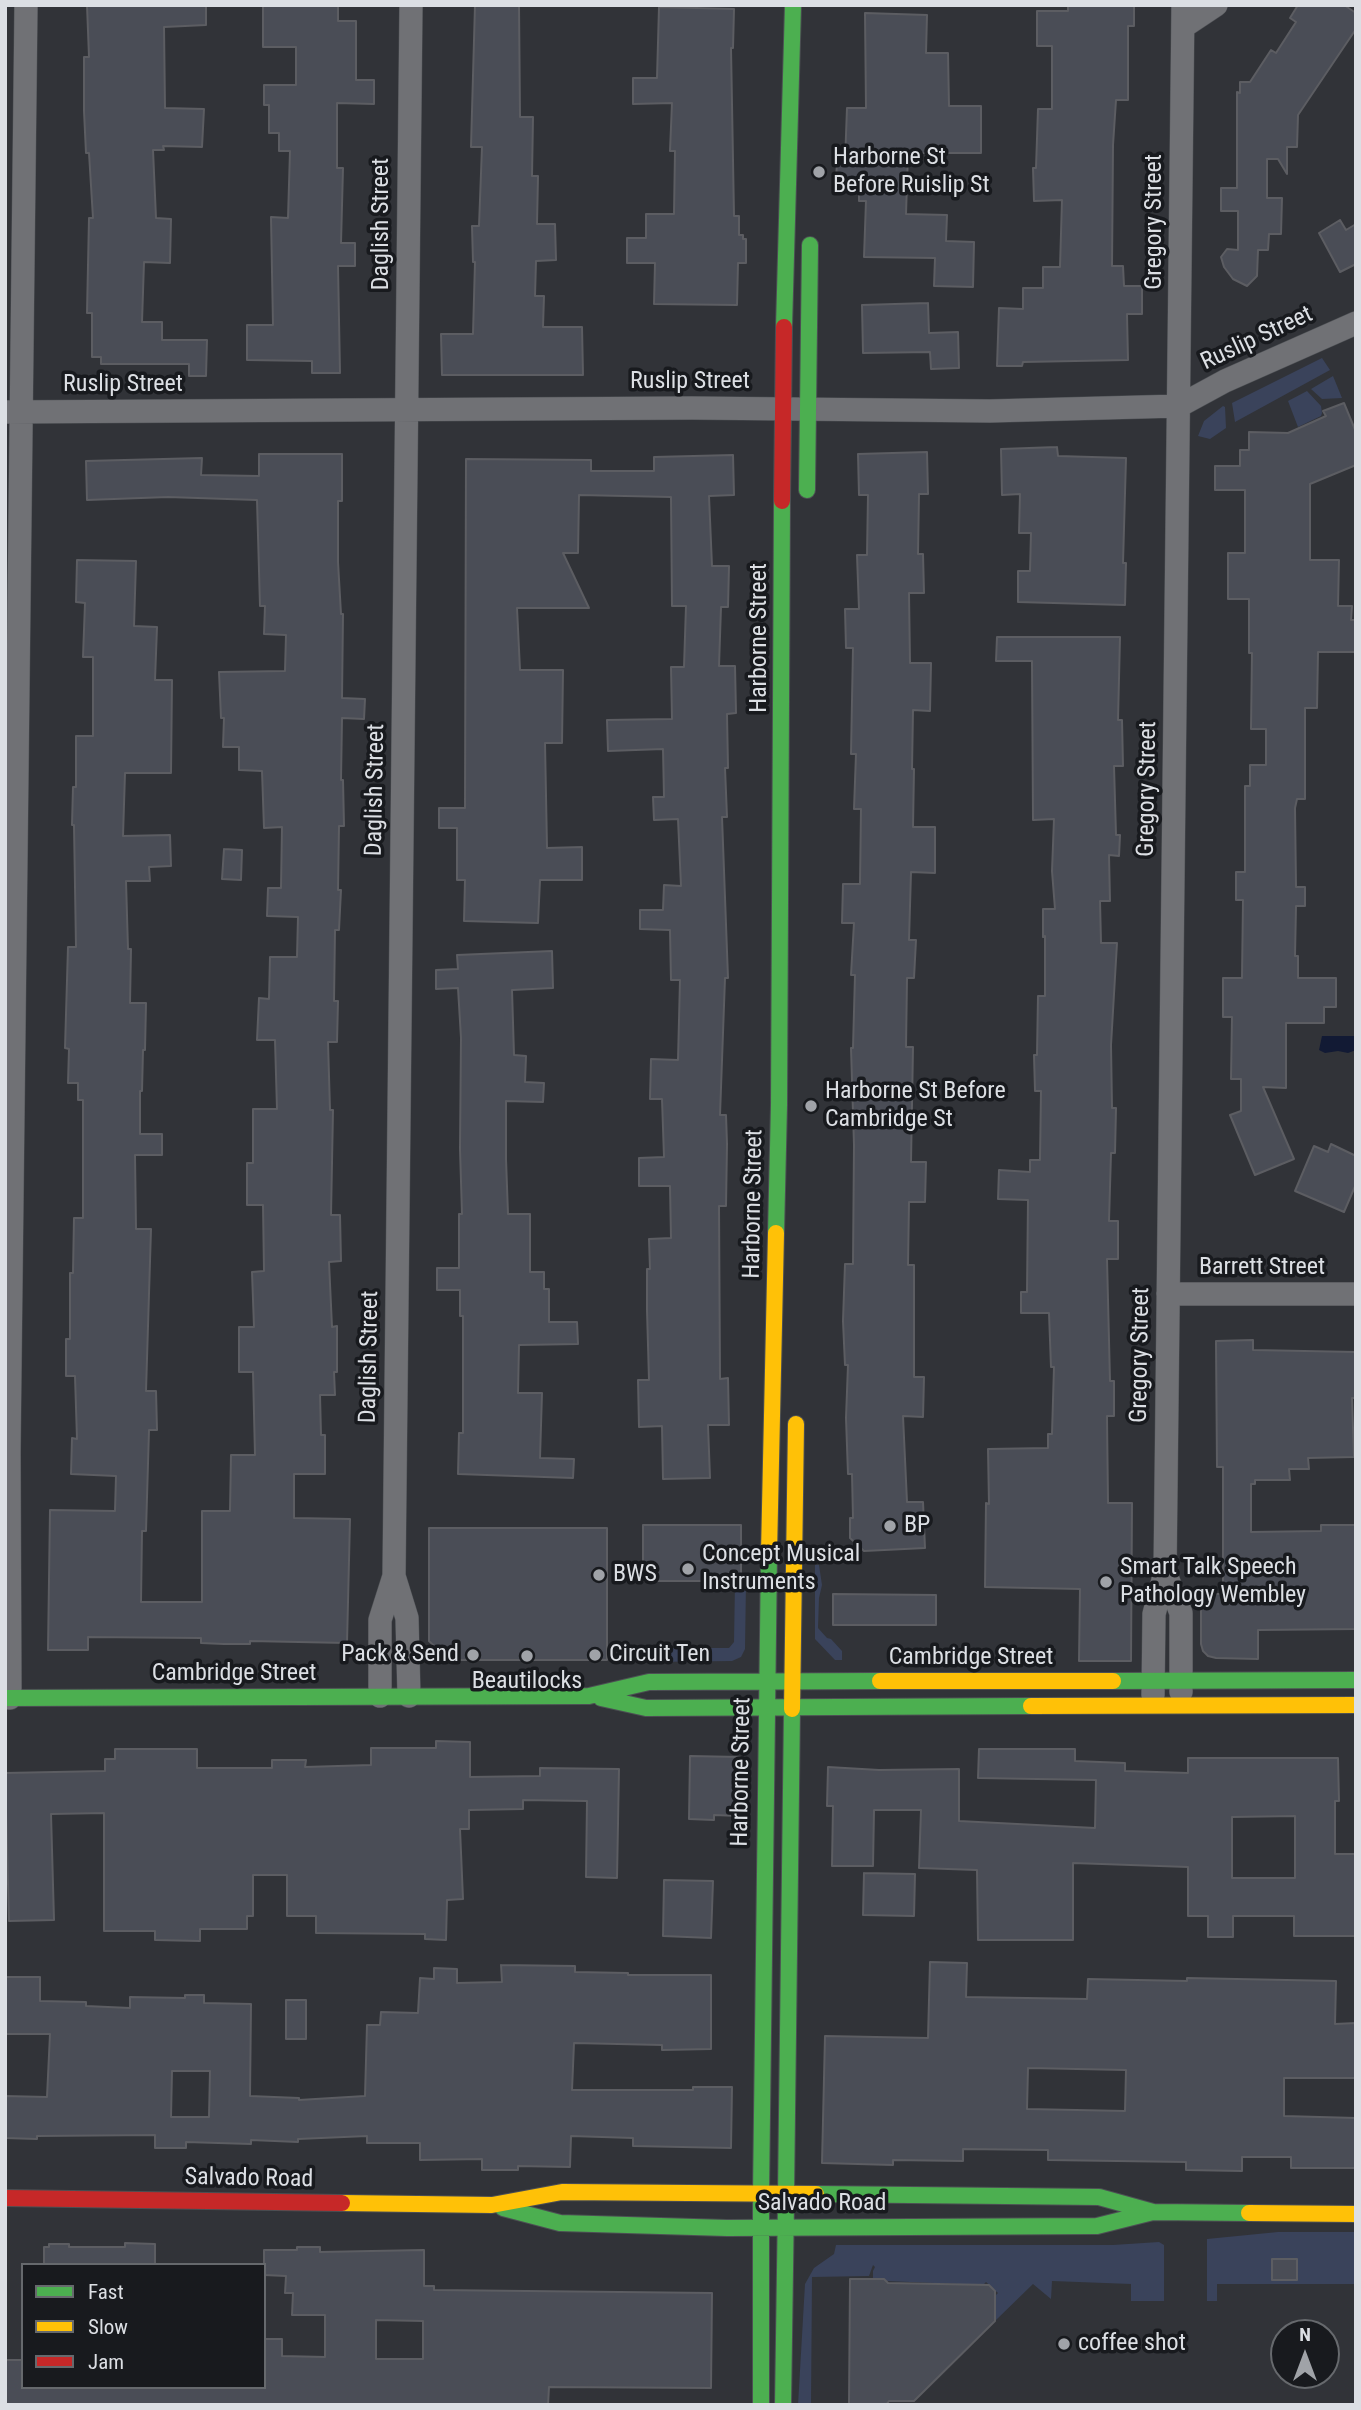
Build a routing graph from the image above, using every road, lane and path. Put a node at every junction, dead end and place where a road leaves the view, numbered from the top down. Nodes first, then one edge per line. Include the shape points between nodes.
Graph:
1 (26, 5) edge
2 (411, 5) edge
3 (793, 5) edge
4 (1216, 5) edge
5 (1183, 16) edge
6 (811, 226) dead end
7 (1356, 323) edge
8 (1179, 406) junction
9 (783, 408) junction
10 (808, 408) junction
11 (407, 409) junction
12 (13, 412) edge
13 (807, 507) dead end
14 (1168, 1294) junction
15 (1356, 1294) edge
16 (796, 1412) dead end
17 (1165, 1572) junction
18 (394, 1576) junction
19 (1356, 1680) edge
20 (766, 1681) junction
21 (792, 1681) junction
22 (1153, 1681) junction
23 (1181, 1681) junction
24 (380, 1696) junction
25 (409, 1696) junction
26 (589, 1696) junction
27 (7, 1698) edge
28 (1356, 1705) edge
29 (1153, 1706) junction
30 (1182, 1706) junction
31 (792, 1707) junction
32 (766, 1708) junction
33 (761, 2194) junction
34 (786, 2194) junction
35 (5, 2198) edge
36 (492, 2205) junction
37 (1153, 2212) junction
38 (1356, 2214) edge
39 (761, 2227) junction
40 (785, 2227) junction
41 (761, 2405) edge
42 (783, 2405) edge

1 - 12 street
2 - 11 street, Daglish Street
3 - 9 main road, Harborne Street
4 - 5 street
5 - 8 street, Gregory Street
6 - 10 main road
7 - 8 street, Ruslip Street via 1224,381
8 - 10 street, Ruslip Street via 990,411
8 - 14 street, Gregory Street
9 - 10 street, Ruslip Street
9 - 11 street, Ruslip Street
9 - 20 main road, Harborne Street via 779,1105
10 - 13 main road
11 - 12 street, Ruslip Street
11 - 18 street, Daglish Street
12 - 27 street
14 - 15 street, Barrett Street
14 - 17 street, Gregory Street
16 - 21 main road, Harborne Street
17 - 22 street, Gregory Street via 1154,1614
17 - 23 street, Gregory Street via 1181,1613
18 - 24 street, Daglish Street via 380,1620
18 - 25 street, Daglish Street via 407,1618
19 - 23 main road, Cambridge Street
20 - 21 main road, Cambridge Street
20 - 26 main road, Cambridge Street via 649,1682
20 - 32 main road, Harborne Street
21 - 22 main road, Cambridge Street
21 - 31 main road, Harborne Street
22 - 23 main road, Cambridge Street
22 - 29 street, Gregory Street
23 - 30 street, Gregory Street
24 - 25 main road, Cambridge Street
24 - 27 main road, Cambridge Street
25 - 26 main road, Cambridge Street
26 - 32 main road, Cambridge Street via 646,1708
28 - 30 main road, Cambridge Street
29 - 30 main road, Cambridge Street
29 - 31 main road, Cambridge Street
31 - 32 main road, Cambridge Street
31 - 34 main road, Harborne Street
32 - 33 main road, Harborne Street
33 - 34 main road, Salvado Road
33 - 36 main road, Salvado Road via 562,2192
33 - 39 main road, Harborne Street
34 - 37 main road, Salvado Road via 1099,2197
34 - 40 main road, Harborne Street
35 - 36 main road, Salvado Road
36 - 39 main road, Salvado Road via 561,2223
37 - 38 main road, Salvado Road
37 - 40 main road, Salvado Road via 1097,2226
39 - 40 main road, Salvado Road
39 - 41 main road, Harborne Street
40 - 42 main road, Harborne Street

